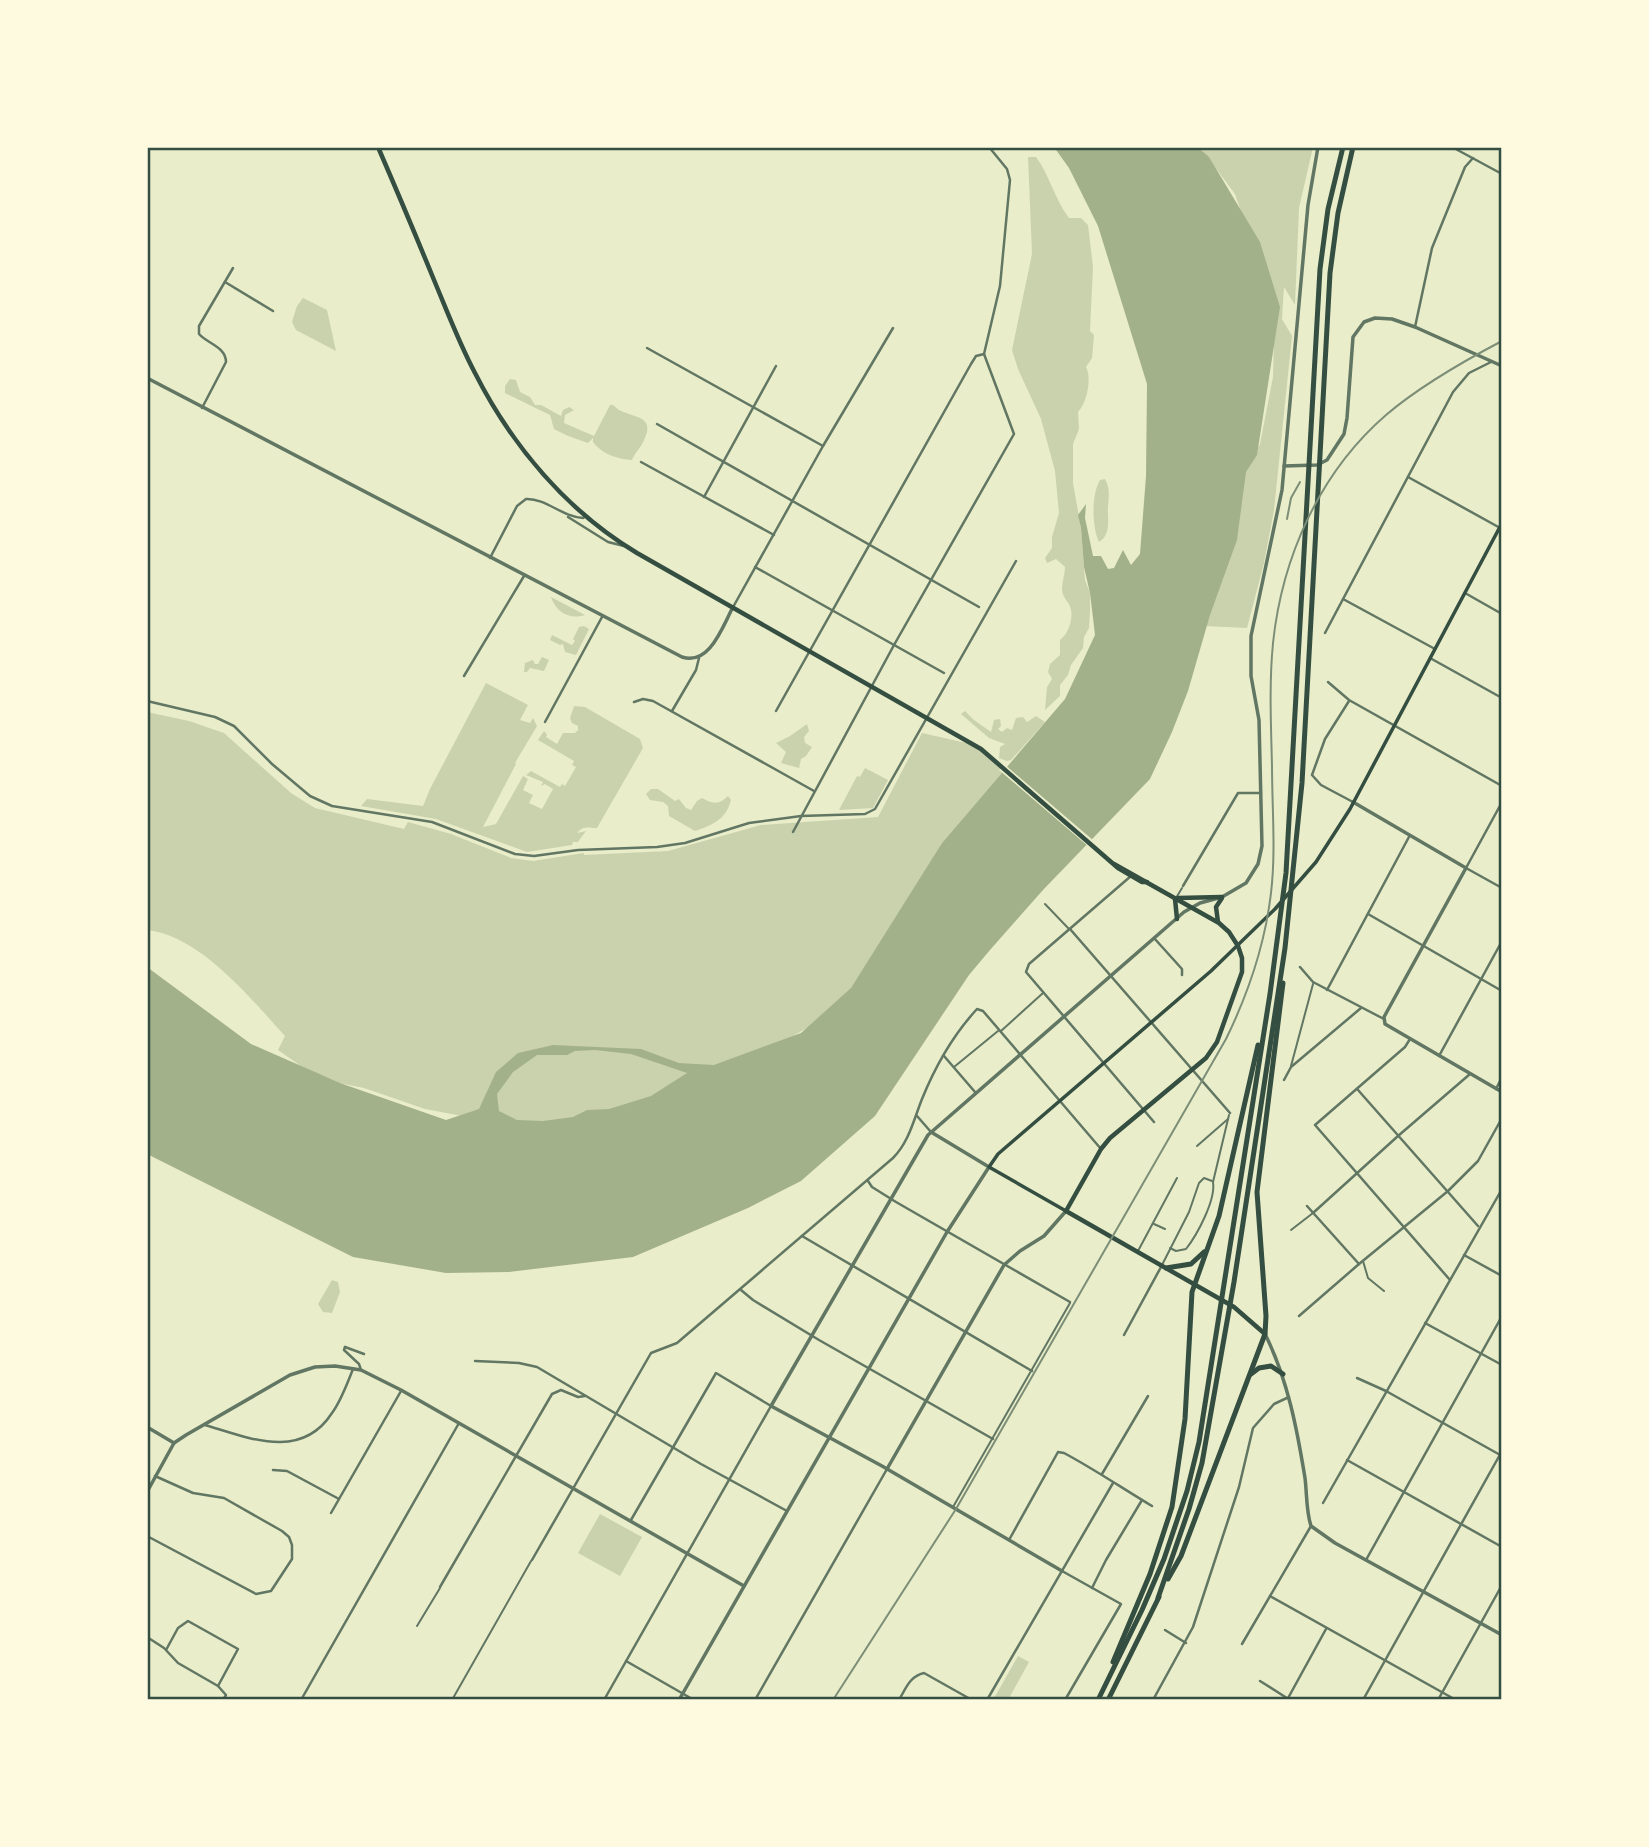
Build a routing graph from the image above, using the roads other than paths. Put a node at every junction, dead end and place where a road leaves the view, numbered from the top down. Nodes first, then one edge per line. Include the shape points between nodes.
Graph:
1 (378, 147) edge
2 (989, 147) edge
3 (1318, 147) edge
4 (1343, 147) edge
5 (1353, 147) edge
6 (1452, 147) edge
7 (1473, 158) junction
8 (1502, 174) edge
9 (233, 268) dead end
10 (225, 282) junction
11 (273, 311) dead end
12 (1415, 327) junction
13 (892, 328) dead end
14 (647, 348) dead end
15 (984, 354) junction
16 (1492, 362) junction
17 (776, 366) dead end
18 (1502, 366) edge
19 (147, 378) edge
20 (755, 406) junction
21 (202, 408) junction
22 (657, 424) dead end
23 (823, 446) junction
24 (641, 462) dead end
25 (724, 462) junction
26 (1284, 466) junction
27 (1408, 477) junction
28 (704, 497) junction
29 (792, 501) junction
30 (566, 515) junction
31 (586, 516) junction
32 (1501, 527) edge
33 (774, 535) junction
34 (869, 546) junction
35 (627, 547) junction
36 (490, 558) junction
37 (1016, 561) dead end
38 (755, 567) junction
39 (524, 576) junction
40 (932, 581) junction
41 (1465, 593) junction
42 (1343, 599) junction
43 (979, 607) dead end
44 (732, 609) junction
45 (832, 610) junction
46 (1502, 614) edge
47 (602, 617) junction
48 (1325, 633) dead end
49 (894, 645) junction
50 (1435, 649) junction
51 (809, 652) junction
52 (699, 658) junction
53 (1430, 658) junction
54 (944, 673) dead end
55 (464, 676) dead end
56 (1328, 682) dead end
57 (872, 686) junction
58 (1502, 698) edge
59 (1349, 700) junction
60 (147, 701) edge
61 (634, 702) dead end
62 (776, 710) dead end
63 (672, 711) junction
64 (928, 718) junction
65 (545, 722) dead end
66 (1395, 724) junction
67 (1502, 786) edge
68 (814, 791) junction
69 (1261, 793) junction
70 (1353, 802) junction
71 (1502, 802) edge
72 (801, 816) junction
73 (793, 832) dead end
74 (1410, 835) junction
75 (1112, 862) junction
76 (1466, 868) junction
77 (1131, 876) junction
78 (1147, 883) junction
79 (1183, 886) joint
80 (1502, 888) edge
81 (1222, 897) junction
82 (1175, 899) junction
83 (1045, 904) dead end
84 (1192, 908) junction
85 (1367, 914) junction
86 (1177, 919) junction
87 (1219, 923) junction
88 (1070, 929) junction
89 (1154, 938) junction
90 (1502, 941) edge
91 (1424, 947) junction
92 (1285, 948) junction
93 (1300, 967) dead end
94 (1110, 975) junction
95 (1182, 975) dead end
96 (1482, 979) junction
97 (1313, 982) junction
98 (1327, 990) junction
99 (1502, 991) edge
100 (1043, 993) junction
101 (1361, 1008) junction
102 (1063, 1017) junction
103 (1384, 1019) junction
104 (1151, 1022) junction
105 (999, 1031) junction
106 (1263, 1032) junction
107 (1410, 1039) junction
108 (1019, 1054) junction
109 (944, 1056) junction
110 (1439, 1056) junction
111 (1103, 1064) junction
112 (954, 1067) junction
113 (1291, 1067) junction
114 (1191, 1070) junction
115 (1470, 1074) junction
116 (1502, 1077) edge
117 (1284, 1080) dead end
118 (1496, 1089) junction
119 (1357, 1090) junction
120 (975, 1092) junction
121 (1502, 1092) edge
122 (1060, 1102) junction
123 (1143, 1111) junction
124 (1230, 1113) joint
125 (916, 1116) junction
126 (1502, 1118) edge
127 (1228, 1119) junction
128 (1154, 1122) dead end
129 (931, 1132) junction
130 (1398, 1136) junction
131 (1197, 1146) dead end
132 (1101, 1149) junction
133 (989, 1167) junction
134 (1356, 1174) junction
135 (1178, 1178) dead end
136 (868, 1181) junction
137 (1213, 1182) junction
138 (1502, 1189) edge
139 (1448, 1191) junction
140 (891, 1199) junction
141 (1307, 1206) dead end
142 (1066, 1211) junction
143 (1314, 1213) junction
144 (1153, 1224) junction
145 (1404, 1227) junction
146 (1479, 1227) junction
147 (1165, 1229) dead end
148 (1292, 1230) dead end
149 (947, 1232) junction
150 (802, 1236) junction
151 (1209, 1244) junction
152 (1170, 1248) junction
153 (1138, 1252) junction
154 (1464, 1255) junction
155 (1363, 1260) junction
156 (1359, 1264) junction
157 (1004, 1265) junction
158 (852, 1266) junction
159 (1164, 1267) junction
160 (1502, 1276) edge
161 (1450, 1280) junction
162 (1194, 1284) junction
163 (741, 1290) junction
164 (1384, 1291) dead end
165 (909, 1300) junction
166 (1070, 1302) joint
167 (1299, 1316) dead end
168 (1502, 1316) edge
169 (1425, 1323) junction
170 (965, 1332) junction
171 (1265, 1334) junction
172 (812, 1335) junction
173 (1124, 1335) dead end
174 (1480, 1353) junction
175 (364, 1354) dead end
176 (475, 1361) dead end
177 (1502, 1365) edge
178 (869, 1368) junction
179 (353, 1369) junction
180 (361, 1370) junction
181 (1032, 1371) junction
182 (1283, 1374) junction
183 (1249, 1376) junction
184 (1357, 1378) dead end
185 (401, 1390) junction
186 (1386, 1391) junction
187 (587, 1396) junction
188 (1148, 1396) dead end
189 (1289, 1397) junction
190 (926, 1401) junction
191 (771, 1406) junction
192 (615, 1414) junction
193 (459, 1422) junction
194 (1443, 1422) junction
195 (205, 1425) junction
196 (147, 1427) edge
197 (830, 1437) junction
198 (993, 1438) junction
199 (174, 1443) junction
200 (672, 1447) junction
201 (1501, 1454) edge
202 (516, 1455) junction
203 (1347, 1460) junction
204 (887, 1469) junction
205 (272, 1470) dead end
206 (1102, 1474) junction
207 (155, 1476) junction
208 (730, 1480) junction
209 (1113, 1483) junction
210 (573, 1488) junction
211 (1404, 1490) junction
212 (147, 1492) edge
213 (339, 1499) junction
214 (1142, 1500) junction
215 (1323, 1503) dead end
216 (1152, 1506) dead end
217 (955, 1508) junction
218 (787, 1511) junction
219 (331, 1513) dead end
220 (631, 1520) junction
221 (1461, 1523) junction
222 (1311, 1526) junction
223 (147, 1536) edge
224 (1009, 1540) junction
225 (1502, 1547) edge
226 (687, 1553) junction
227 (532, 1560) joint
228 (1366, 1560) junction
229 (1062, 1571) junction
230 (1502, 1585) edge
231 (744, 1586) junction
232 (440, 1587) joint
233 (1092, 1588) junction
234 (1423, 1591) junction
235 (1270, 1596) junction
236 (1158, 1598) junction
237 (1481, 1623) junction
238 (417, 1626) dead end
239 (1327, 1628) junction
240 (1165, 1630) dead end
241 (1502, 1635) edge
242 (147, 1637) edge
243 (1185, 1643) junction
244 (1242, 1644) dead end
245 (166, 1650) junction
246 (1385, 1660) junction
247 (626, 1661) junction
248 (1260, 1681) dead end
249 (218, 1686) junction
250 (1442, 1692) junction
251 (683, 1693) junction
252 (223, 1700) edge
253 (301, 1700) edge
254 (452, 1700) edge
255 (604, 1700) edge
256 (680, 1700) edge
257 (694, 1700) edge
258 (755, 1700) edge
259 (899, 1700) edge
260 (972, 1700) edge
261 (987, 1700) edge
262 (1065, 1700) edge
263 (1098, 1700) edge
264 (1108, 1700) edge
265 (1153, 1700) edge
266 (1289, 1700) edge
267 (1363, 1700) edge
268 (1438, 1700) edge
269 (1456, 1700) edge

1 - 31 main road via 488,398 551,483
2 - 15 street via 1010,180 1000,286
3 - 26 street via 1308,205
4 - 106 highway via 1320,269 1286,873
5 - 92 highway via 1330,273 1300,819
6 - 7 street
7 - 8 street
7 - 12 street via 1465,167 1432,248
9 - 10 street
10 - 11 street
10 - 21 street via 199,326 206,342 226,356
12 - 16 street
12 - 26 street via 1375,318 1356,330 1343,434 1327,460 1317,465
13 - 23 street
14 - 20 street
15 - 34 street via 971,364
15 - 40 street via 1014,434
16 - 18 street
16 - 27 street via 1469,373 1453,392
17 - 20 street
19 - 21 street
20 - 23 street
20 - 25 street
21 - 36 street
22 - 25 street
23 - 29 street
24 - 28 street
25 - 28 street
25 - 29 street
26 - 69 street via 1280,511 1251,636
27 - 32 street
27 - 42 street
28 - 33 street
29 - 33 street
29 - 34 street
30 - 31 street
30 - 35 street via 608,542
30 - 36 street via 536,499 521,501
31 - 35 main road
32 - 41 main road
33 - 38 street
34 - 40 street
34 - 45 street
35 - 44 main road
36 - 39 street
37 - 64 street
38 - 44 street
38 - 45 street
39 - 47 street
39 - 55 street
40 - 43 street
40 - 49 street
41 - 46 street
41 - 50 main road
42 - 48 street
42 - 50 street
44 - 51 main road
44 - 52 street
45 - 49 street
45 - 51 street
47 - 52 street via 688,660
47 - 65 street
49 - 54 street
49 - 57 street
50 - 53 main road
51 - 57 main road
51 - 62 street
52 - 63 street
53 - 58 street
53 - 66 main road
56 - 59 street
57 - 64 main road
57 - 68 street
59 - 66 street
59 - 70 street via 1325,738 1312,775
60 - 72 street via 234,726 310,796 332,806 432,822 516,853 534,856 657,847 749,823
61 - 63 street via 647,699
63 - 68 street
64 - 72 street via 875,809 865,814
64 - 75 main road via 981,749
66 - 67 street
66 - 70 main road
68 - 72 street
69 - 79 street via 1238,793
69 - 81 street via 1258,864 1246,883
70 - 74 street
70 - 104 main road via 1310,870 1275,909
71 - 76 street
72 - 73 street
74 - 76 street
74 - 85 street
75 - 77 main road
75 - 78 main road
76 - 80 street
76 - 91 street
77 - 78 main road
77 - 88 street
78 - 82 main road
79 - 82 lane
81 - 82 main road
81 - 84 street
81 - 87 main road via 1216,907
82 - 84 main road
82 - 86 main road
83 - 88 lane
84 - 86 street
84 - 87 main road
85 - 91 street
85 - 98 street
86 - 89 street
87 - 114 main road via 1238,946 1242,972 1217,1042
88 - 94 street
88 - 100 street via 1026,970
89 - 94 street
89 - 95 street via 1182,969
90 - 96 street
91 - 96 street
91 - 103 street
92 - 171 highway via 1257,1192
92 - 236 highway via 1202,1463
93 - 97 street
94 - 102 street
94 - 104 street
96 - 99 street
96 - 110 street
97 - 98 street
97 - 113 lane
98 - 101 street
100 - 102 street
100 - 105 lane
101 - 103 street
101 - 113 street
102 - 108 street
102 - 111 street
103 - 107 street
104 - 111 main road
104 - 114 street
105 - 108 street
105 - 109 street via 979,1009
105 - 112 lane
106 - 151 highway
106 - 263 highway via 1226,1279 1187,1491 1159,1572
107 - 110 street
107 - 119 street
108 - 120 street
108 - 122 street
109 - 112 street
109 - 125 street
110 - 115 street
111 - 122 main road
111 - 123 street
112 - 120 street
113 - 117 street
114 - 123 main road
114 - 124 street
115 - 118 street
115 - 130 street
116 - 118 street
118 - 121 street
119 - 130 street
119 - 134 street via 1315,1125
120 - 129 street
122 - 132 street
122 - 133 main road via 998,1154
123 - 128 street
123 - 132 main road
124 - 127 lane
125 - 129 street
125 - 136 street via 900,1151
126 - 139 street via 1478,1161
127 - 131 lane
127 - 137 lane
129 - 133 street
129 - 140 street
130 - 134 street
130 - 139 street
132 - 142 main road
133 - 142 main road
133 - 149 street
134 - 143 street
134 - 145 street
135 - 144 lane
136 - 140 street
136 - 150 street
137 - 152 lane via 1204,1178 1199,1182
137 - 152 lane via 1203,1221 1189,1245 1182,1251
138 - 146 street
139 - 145 street
139 - 146 street
140 - 149 street
140 - 158 street
141 - 143 street
142 - 153 main road
142 - 157 street via 1044,1236
143 - 148 lane
143 - 156 street
144 - 147 lane
144 - 153 lane
145 - 155 street
145 - 161 street
146 - 154 street
149 - 157 street
149 - 165 street
150 - 158 street
150 - 163 street
151 - 159 highway via 1191,1264
151 - 162 highway
152 - 159 lane
153 - 159 main road
154 - 160 street
154 - 161 street
155 - 156 street
155 - 164 lane via 1368,1278
156 - 167 street
157 - 166 street
157 - 170 street
158 - 165 street
158 - 172 street
159 - 162 main road
159 - 173 street
161 - 169 street
162 - 171 main road via 1241,1312
162 - 263 highway via 1185,1419 1171,1507 1150,1574
163 - 172 street
163 - 192 street via 677,1343 651,1353
165 - 170 street
165 - 178 street
166 - 181 lane
168 - 174 street
169 - 174 street
169 - 186 street
170 - 181 street
170 - 190 street
171 - 182 street
171 - 183 highway
172 - 178 street
172 - 191 street
174 - 177 street
174 - 194 street
175 - 180 street via 344,1350
176 - 187 street via 537,1367
178 - 190 street
178 - 197 street
179 - 180 street
179 - 195 street via 315,1367 290,1375
179 - 195 street via 333,1413 317,1432 288,1443 267,1443
180 - 185 street
181 - 198 lane
182 - 183 highway via 1271,1366
182 - 189 street
183 - 236 highway via 1181,1556
184 - 186 street
185 - 193 street
185 - 213 street
186 - 194 street
186 - 203 street
187 - 192 street
187 - 202 street via 578,1398 561,1390 552,1394
188 - 206 street
189 - 222 street
189 - 243 street via 1274,1404 1253,1428 1239,1487
190 - 198 street
190 - 204 street
191 - 197 street
191 - 200 street via 716,1373
191 - 208 street
192 - 200 street
192 - 210 street
193 - 202 street
193 - 253 street
194 - 201 street
194 - 211 street
195 - 199 street
196 - 199 street
197 - 204 street
197 - 218 street
198 - 217 lane
199 - 207 street
200 - 208 street
200 - 220 street
201 - 221 street
202 - 210 street
202 - 232 street
203 - 211 street
203 - 215 street
204 - 217 street
204 - 258 street
205 - 213 street via 287,1471
206 - 209 street
206 - 224 street via 1058,1452
207 - 212 street
207 - 223 street via 193,1493 224,1498 282,1531 292,1545 292,1559 271,1591 256,1594
208 - 218 street
208 - 226 street
209 - 214 street
209 - 229 street
210 - 220 street
210 - 227 street
211 - 221 street
211 - 228 street
213 - 219 street
214 - 216 street
214 - 233 street
217 - 224 street
218 - 231 street
220 - 226 street
221 - 225 street
221 - 234 street
222 - 228 street
222 - 235 street
224 - 229 street
226 - 231 street
226 - 247 street
227 - 254 lane
228 - 234 street
229 - 233 street
229 - 261 street
230 - 237 street
231 - 251 street
232 - 238 lane
233 - 262 street via 1121,1604
234 - 237 street
234 - 246 street
235 - 239 street
235 - 244 street
236 - 264 highway
237 - 241 street
237 - 250 street
239 - 246 street
239 - 266 street
240 - 243 street
242 - 245 street
243 - 265 street
245 - 249 street via 178,1664
245 - 249 street via 178,1628 188,1621 238,1649
246 - 250 street
246 - 267 street
247 - 251 street
247 - 255 street
248 - 266 street
249 - 252 street via 226,1695
250 - 268 street
250 - 269 street
251 - 256 street
251 - 257 street
259 - 260 street via 911,1679 924,1673

